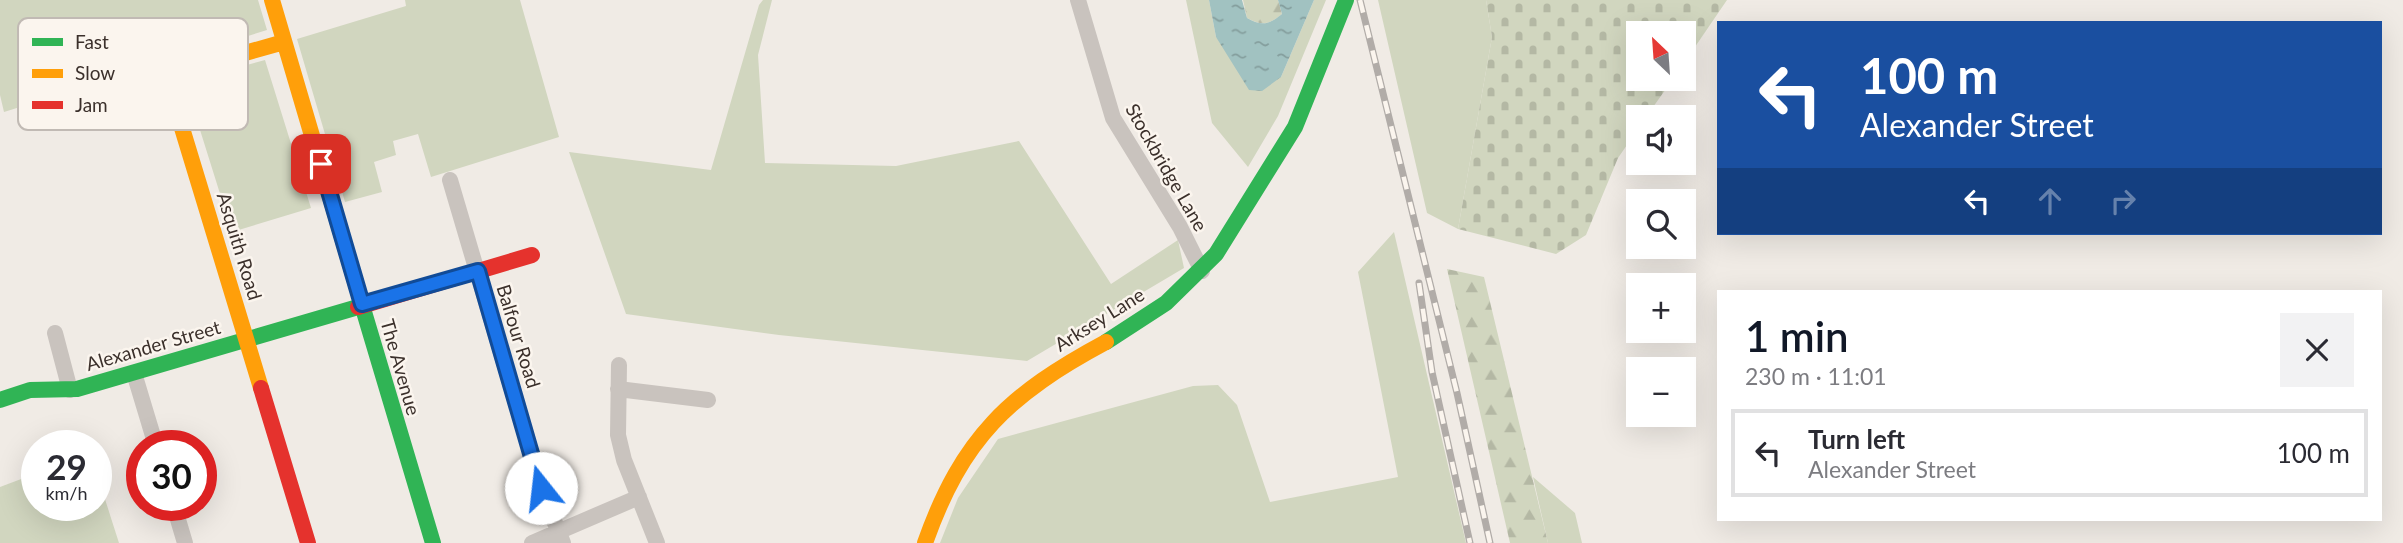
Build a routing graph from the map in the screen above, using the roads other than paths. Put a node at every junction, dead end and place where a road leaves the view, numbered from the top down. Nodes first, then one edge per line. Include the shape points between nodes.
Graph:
1 (272, 0) edge
2 (1078, 0) edge
3 (1346, 0) edge
4 (284, 42) junction
5 (248, 52) edge
6 (183, 130) edge
7 (450, 180) dead end
8 (532, 255) dead end
9 (478, 271) junction
10 (1202, 271) junction
11 (362, 304) junction
12 (55, 333) dead end
13 (247, 340) junction
14 (619, 365) dead end
15 (134, 373) junction
16 (618, 389) junction
17 (69, 390) junction
18 (0, 400) edge
19 (708, 400) dead end
20 (151, 430) edge
21 (639, 497) junction
22 (178, 521) edge
23 (561, 537) edge
24 (185, 543) edge
25 (308, 543) edge
26 (433, 543) edge
27 (532, 543) edge
28 (657, 543) edge
29 (925, 543) edge

1 - 4 street, The Avenue
2 - 10 street, Stockbridge Lane via 1113,118
3 - 10 street, Arksey Lane via 1295,127 1231,233
4 - 5 street, Asquith Road
4 - 11 street, The Avenue
6 - 13 street, Asquith Road
7 - 9 street, Balfour Road
8 - 9 street, Alexander Street
9 - 11 street, Alexander Street
9 - 23 street, Balfour Road via 541,488
10 - 29 street, Arksey Lane via 1135,326 1041,379 990,422 946,486
11 - 13 street, Alexander Street
11 - 26 street, The Avenue
12 - 17 street
13 - 15 street, Alexander Street
13 - 25 street, Asquith Road
14 - 16 street
15 - 17 street, Alexander Street
15 - 20 street
16 - 19 street
16 - 21 street via 618,435
17 - 18 street, Alexander Street via 30,390
21 - 23 street
21 - 28 street
22 - 24 street
23 - 27 street

